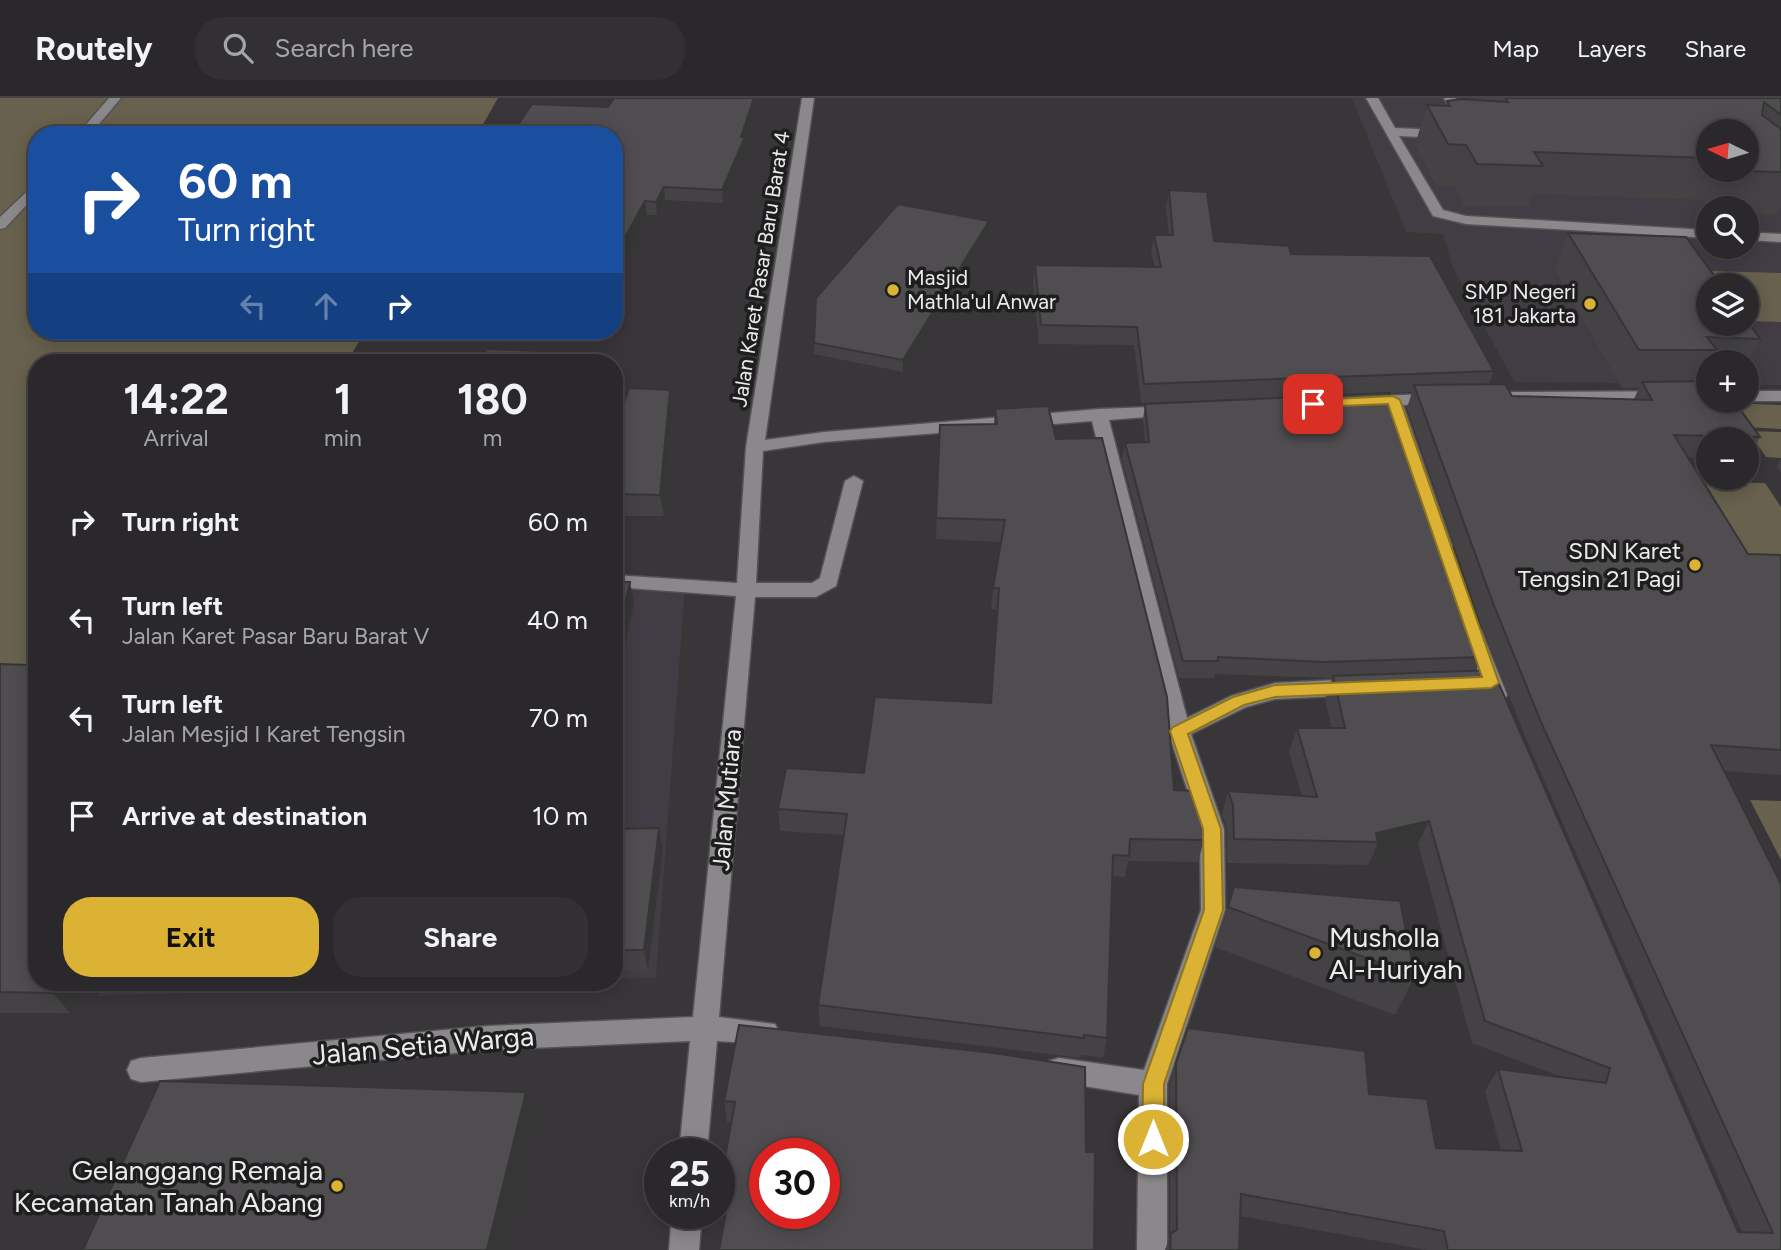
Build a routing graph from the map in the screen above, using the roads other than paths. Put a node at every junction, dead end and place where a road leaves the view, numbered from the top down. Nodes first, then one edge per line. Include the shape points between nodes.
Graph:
1 (115, 98) edge
2 (808, 98) edge
3 (1372, 98) edge
4 (1450, 98) edge
5 (91, 126) edge
6 (1390, 132) junction
7 (28, 195) edge
8 (790, 216) junction
9 (806, 219) dead end
10 (0, 225) edge
11 (1696, 233) edge
12 (1759, 237) edge
13 (1781, 238) edge
14 (1696, 396) edge
15 (1759, 396) edge
16 (1781, 397) edge
17 (1460, 398) edge
18 (1486, 398) edge
19 (1393, 400) junction
20 (1340, 402) edge
21 (1193, 409) edge
22 (1099, 414) junction
23 (755, 447) junction
24 (854, 481) dead end
25 (1449, 564) edge
26 (623, 582) edge
27 (746, 590) junction
28 (1462, 602) edge
29 (1467, 683) edge
30 (1491, 683) junction
31 (1379, 687) edge
32 (1506, 722) edge
33 (1179, 731) junction
34 (705, 1028) junction
35 (794, 1035) edge
36 (1032, 1066) edge
37 (141, 1070) dead end
38 (1153, 1084) junction
39 (694, 1138) edge
40 (686, 1229) edge
41 (684, 1250) edge
42 (1152, 1250) edge

1 - 5 street
2 - 8 street, Jalan Karet Pasar Baru Barat 4
3 - 6 street
4 - 6 street via 1462,119 1457,129 1443,134
6 - 11 street via 1431,205 1452,218
7 - 10 street
8 - 9 street
8 - 23 street, Jalan Karet Pasar Baru Barat 4
12 - 13 street
14 - 18 street
15 - 16 street
17 - 19 street
19 - 20 street
19 - 25 street
21 - 22 street
22 - 23 street
22 - 33 street
23 - 27 street, Jalan Mutiara
24 - 27 street via 829,581 816,590
26 - 27 street
27 - 34 street, Jalan Mutiara
28 - 30 street
29 - 30 street
30 - 32 street
31 - 33 street via 1275,691 1239,701
33 - 38 street via 1212,829 1213,910
34 - 35 street, Jalan Setia Warga
34 - 37 street, Jalan Setia Warga via 488,1038
34 - 39 street, Jalan Mutiara
36 - 38 street
38 - 42 street
40 - 41 street

